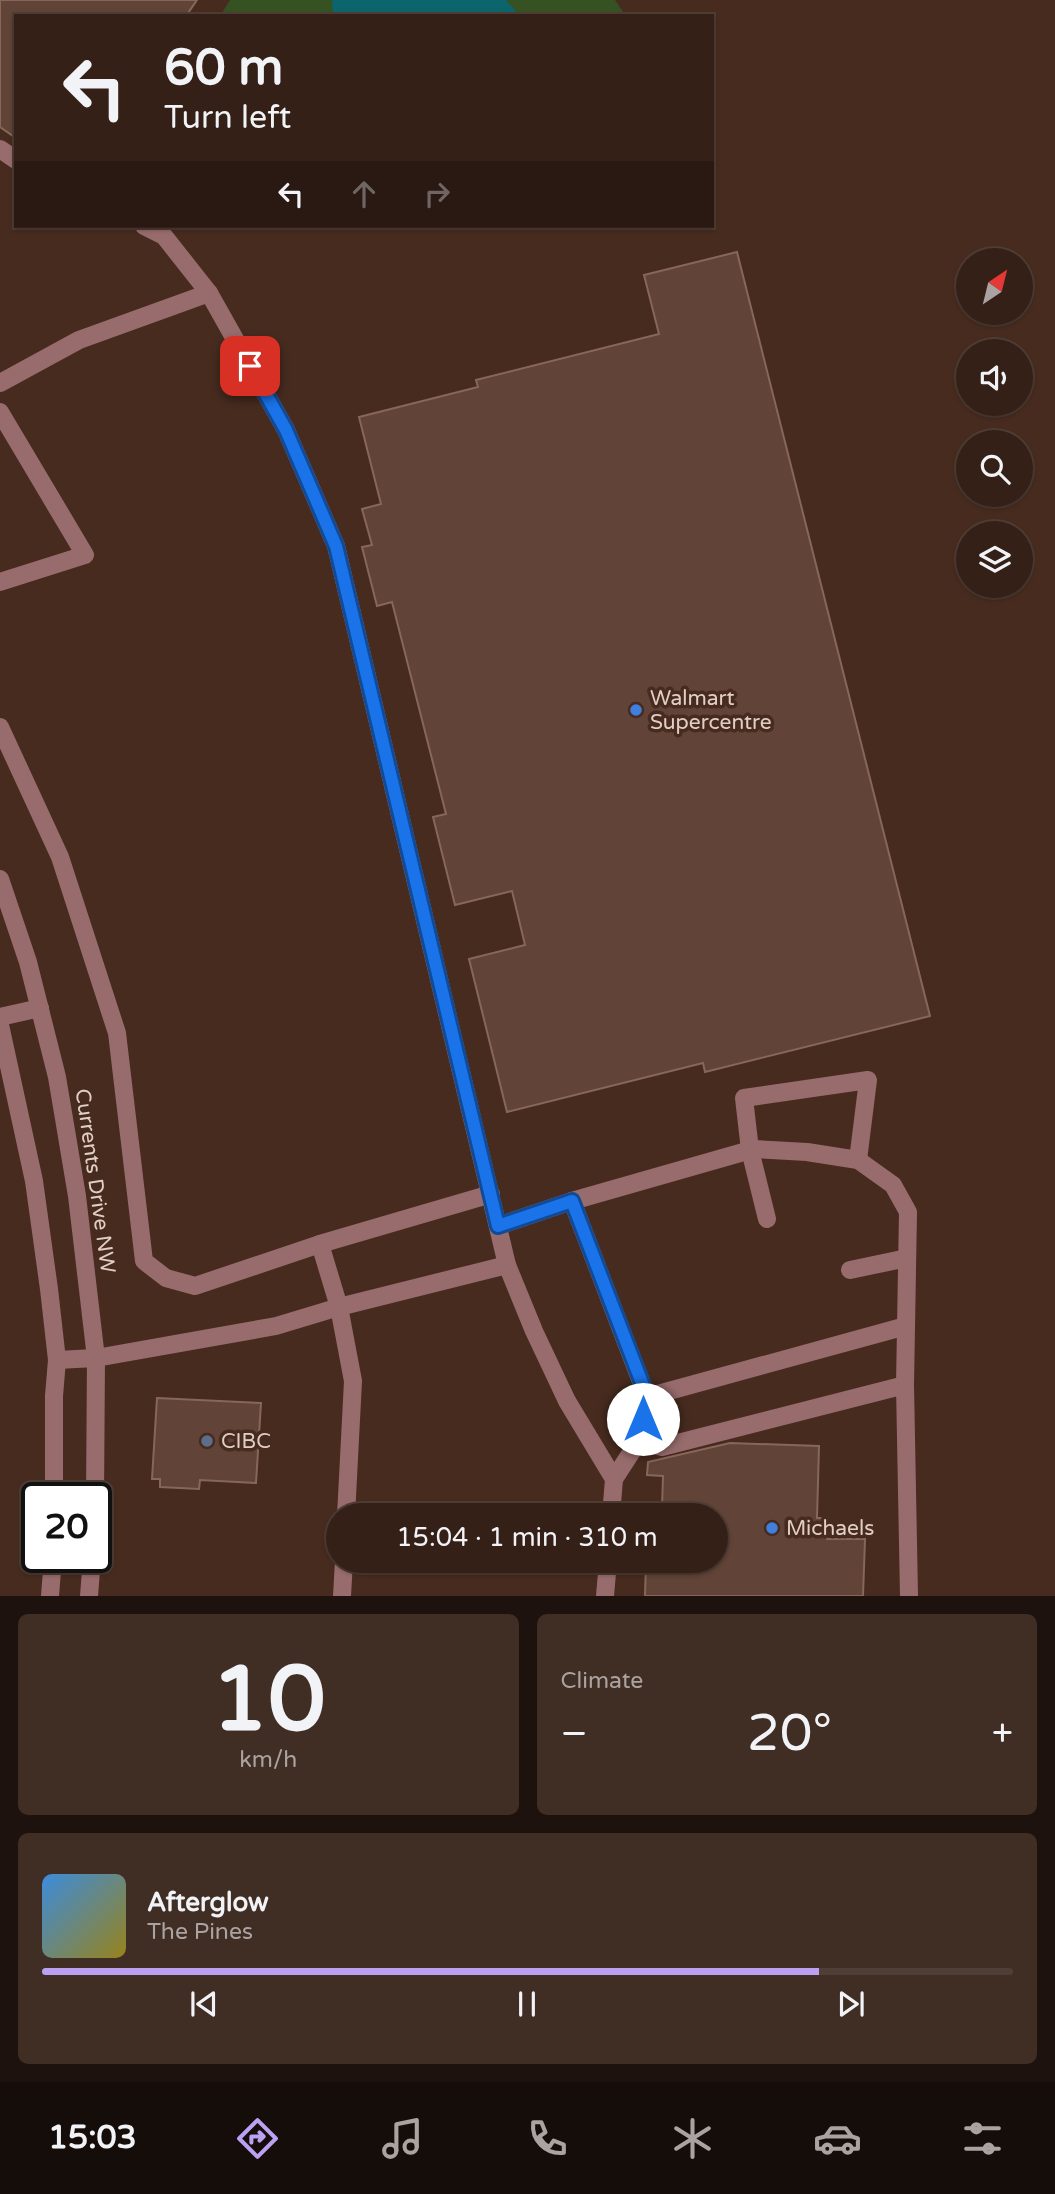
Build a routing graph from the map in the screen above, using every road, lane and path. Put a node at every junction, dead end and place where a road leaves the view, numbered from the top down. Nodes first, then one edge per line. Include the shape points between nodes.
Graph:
1 (148, 228) edge
2 (209, 293) junction
3 (0, 383) edge
4 (0, 412) edge
5 (0, 582) edge
6 (0, 727) edge
7 (0, 879) edge
8 (40, 1008) junction
9 (0, 1017) edge
10 (0, 1025) edge
11 (750, 1150) junction
12 (858, 1160) junction
13 (491, 1194) junction
14 (572, 1201) junction
15 (767, 1219) dead end
16 (498, 1226) junction
17 (320, 1244) junction
18 (907, 1258) junction
19 (507, 1265) junction
20 (850, 1270) dead end
21 (340, 1307) junction
22 (906, 1326) junction
23 (96, 1357) junction
24 (57, 1360) junction
25 (905, 1385) junction
26 (647, 1396) junction
27 (638, 1442) junction
28 (614, 1479) junction
29 (54, 1482) edge
30 (95, 1482) edge
31 (347, 1503) edge
32 (612, 1503) edge
33 (52, 1573) edge
34 (91, 1573) edge
35 (343, 1573) edge
36 (607, 1573) edge
37 (50, 1595) edge
38 (89, 1595) edge
39 (342, 1595) edge
40 (605, 1595) edge
41 (909, 1595) edge

1 - 2 street via 164,236
2 - 3 street via 79,340
2 - 13 street via 286,430 336,546
4 - 5 street via 85,555
6 - 17 street via 60,857 117,1033 144,1261 166,1278 195,1286
7 - 8 street, Currents Drive NW
8 - 9 street
8 - 23 street, Currents Drive NW via 75,1182
10 - 24 street via 34,1181
11 - 12 street
11 - 12 street via 744,1098 867,1080
11 - 14 street
11 - 15 street
12 - 18 street via 893,1185 908,1212
13 - 16 street
13 - 17 street
14 - 16 street
14 - 26 street
16 - 19 street
17 - 21 street
18 - 20 street
18 - 22 street
19 - 21 street
19 - 28 street via 567,1401
21 - 23 street via 276,1326
21 - 31 street via 353,1381
22 - 25 street
22 - 26 street
23 - 24 street
23 - 30 street, Currents Drive NW
24 - 29 street
25 - 27 street via 662,1447
25 - 41 street
26 - 27 street
27 - 28 street
28 - 32 street
33 - 37 street
34 - 38 street
35 - 39 street
36 - 40 street

